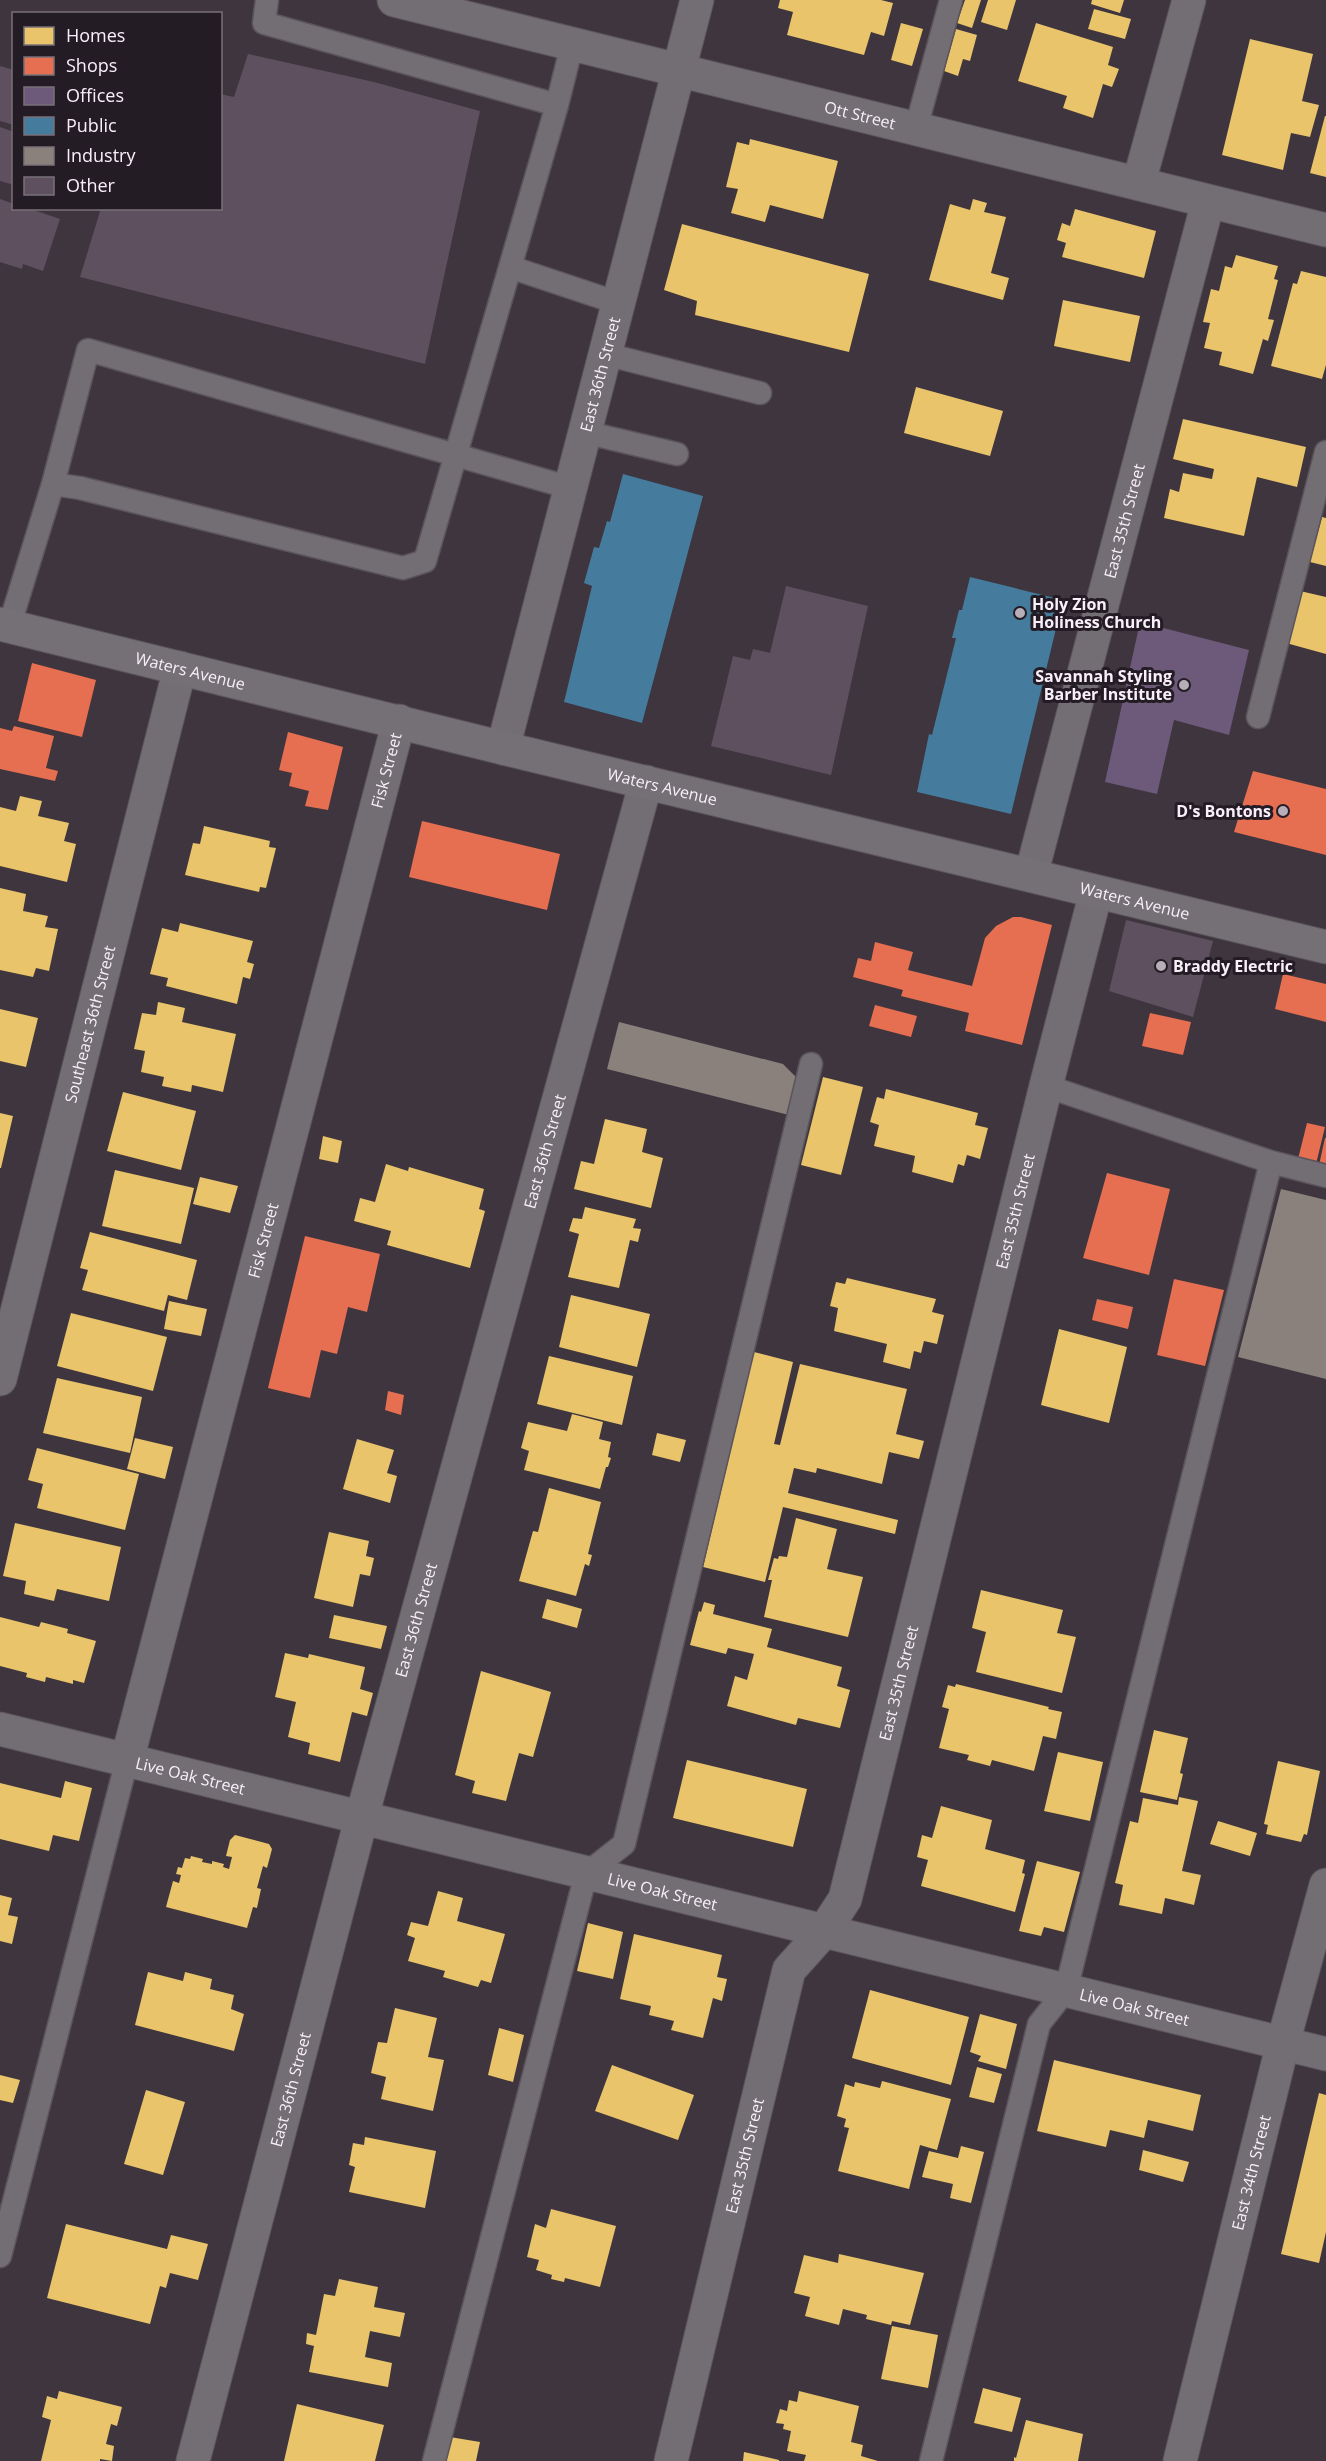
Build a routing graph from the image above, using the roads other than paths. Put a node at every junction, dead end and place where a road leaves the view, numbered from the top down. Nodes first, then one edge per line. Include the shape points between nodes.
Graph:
1 (267, 0) edge
2 (394, 0) edge
3 (697, 0) edge
4 (951, 0) edge
5 (1189, 0) edge
6 (572, 45) junction
7 (678, 69) junction
8 (557, 105) junction
9 (916, 128) junction
10 (1139, 182) junction
11 (1208, 202) junction
12 (1326, 230) edge
13 (510, 267) junction
14 (618, 303) junction
15 (605, 354) junction
16 (760, 393) dead end
17 (584, 432) junction
18 (1326, 452) edge
19 (676, 454) dead end
20 (456, 455) junction
21 (53, 484) junction
22 (571, 488) junction
23 (4, 625) edge
24 (180, 668) junction
25 (1258, 717) dead end
26 (399, 721) junction
27 (503, 748) junction
28 (646, 782) junction
29 (1031, 875) junction
30 (1096, 892) junction
31 (1326, 946) edge
32 (811, 1064) dead end
33 (1046, 1086) junction
34 (1271, 1162) junction
35 (1326, 1176) edge
36 (0, 1379) edge
37 (0, 1729) edge
38 (127, 1760) junction
39 (362, 1816) junction
40 (586, 1874) junction
41 (1326, 1886) edge
42 (824, 1931) junction
43 (1065, 1990) junction
44 (1283, 2043) junction
45 (1326, 2054) edge
46 (0, 2256) edge
47 (193, 2461) edge
48 (434, 2461) edge
49 (671, 2461) edge
50 (931, 2461) edge
51 (1180, 2461) edge

1 - 8 lane via 264,23
2 - 6 street, Ott Street
3 - 7 street, East 36th Street
4 - 9 lane
5 - 10 street
6 - 7 street, Ott Street
6 - 8 lane
7 - 9 street, Ott Street
7 - 14 street, East 36th Street
8 - 13 lane
9 - 10 street, Ott Street
10 - 11 street, Ott Street
11 - 12 street, Ott Street
11 - 29 street, East 35th Street
13 - 14 lane
13 - 20 lane
14 - 15 street, East 36th Street
15 - 16 lane
15 - 17 street, East 36th Street
17 - 19 lane
17 - 22 street, East 36th Street
18 - 25 lane
20 - 21 lane via 425,561 403,568
20 - 21 lane via 87,350
20 - 22 lane
21 - 23 lane
22 - 27 street, East 36th Street
23 - 24 main road, Waters Avenue
24 - 26 main road, Waters Avenue
24 - 36 street, Southeast 36th Street
26 - 27 main road, Waters Avenue
26 - 38 street, Fisk Street
27 - 28 main road, Waters Avenue
28 - 29 main road, Waters Avenue
28 - 39 street, East 36th Street
29 - 30 main road, Waters Avenue
30 - 31 main road, Waters Avenue
30 - 33 street, East 35th Street
32 - 40 lane via 624,1844
33 - 34 lane
33 - 42 street, East 35th Street via 844,1899
34 - 35 lane
34 - 43 lane
37 - 38 street, Live Oak Street
38 - 39 street, Live Oak Street
38 - 46 lane
39 - 40 street, Live Oak Street
39 - 47 street, East 36th Street
40 - 42 street, Live Oak Street
40 - 48 lane
41 - 44 street, East 34th Street
42 - 43 street, Live Oak Street
42 - 49 street, East 35th Street via 789,1970
43 - 44 street, Live Oak Street
43 - 50 lane via 1039,2024
44 - 45 street, Live Oak Street
44 - 51 street, East 34th Street

